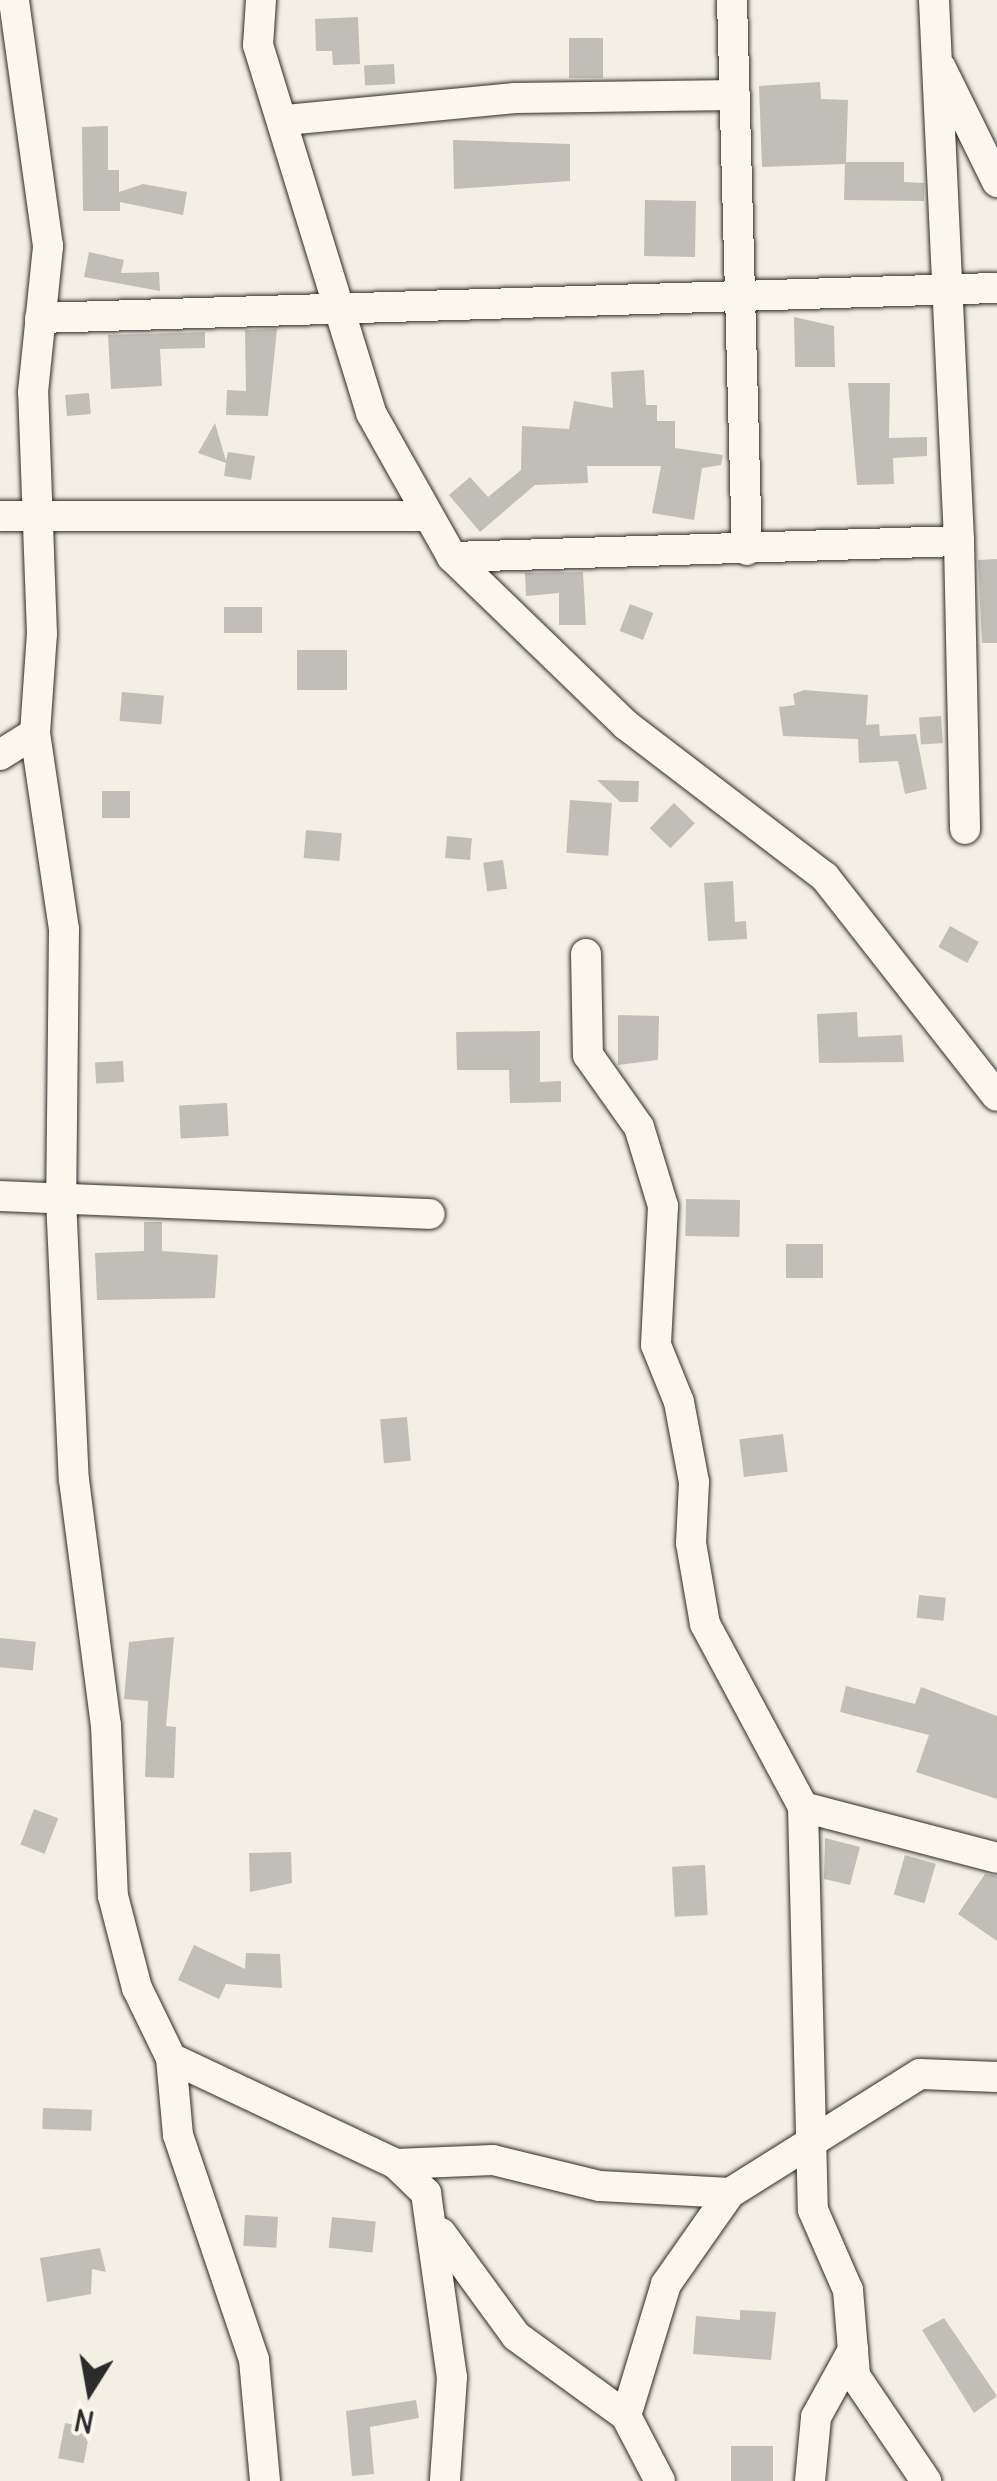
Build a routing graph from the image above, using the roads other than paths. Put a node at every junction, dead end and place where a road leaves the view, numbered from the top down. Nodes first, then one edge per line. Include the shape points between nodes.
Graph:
1 (14, 0) edge
2 (261, 0) edge
3 (732, 0) edge
4 (934, 0) edge
5 (936, 57) junction
6 (734, 95) junction
7 (286, 120) junction
8 (997, 182) edge
9 (997, 288) edge
10 (740, 296) junction
11 (943, 296) junction
12 (337, 305) junction
13 (40, 318) junction
14 (40, 511) junction
15 (0, 516) edge
16 (425, 516) junction
17 (959, 541) junction
18 (747, 550) junction
19 (452, 557) junction
20 (35, 733) junction
21 (0, 755) edge
22 (964, 829) dead end
23 (586, 954) dead end
24 (997, 1096) edge
25 (0, 1196) edge
26 (61, 1199) junction
27 (430, 1214) dead end
28 (803, 1807) junction
29 (997, 1858) edge
30 (171, 2058) junction
31 (997, 2077) edge
32 (813, 2141) junction
33 (396, 2164) junction
34 (730, 2193) junction
35 (433, 2223) junction
36 (853, 2350) junction
37 (626, 2416) junction
38 (265, 2481) edge
39 (445, 2481) edge
40 (660, 2481) edge
41 (810, 2481) edge
42 (926, 2481) edge

1 - 13 street via 48,246
2 - 7 street via 258,44
3 - 6 street
4 - 5 street
5 - 8 street
5 - 11 street
6 - 7 street via 515,98
6 - 10 street
7 - 12 street
9 - 11 street
10 - 11 street
10 - 12 street
10 - 18 street
11 - 17 street
12 - 13 street
12 - 16 street via 371,414
13 - 14 street via 33,392
14 - 15 street
14 - 16 street
14 - 20 street
16 - 19 street
17 - 18 street
17 - 22 street
18 - 19 street
19 - 24 street via 626,724 825,877
20 - 21 street
20 - 26 street via 64,929
23 - 28 street via 588,1056 638,1127 663,1206 656,1345 680,1402 694,1482 690,1543 705,1624
25 - 26 street
26 - 27 street
26 - 30 street via 74,1480 106,1725 113,1896 137,1988
28 - 29 street
28 - 32 street
30 - 33 street
30 - 38 street via 178,2135 254,2360
31 - 32 street via 920,2074
32 - 34 street
32 - 36 street via 813,2210 848,2290
33 - 34 street via 494,2160 600,2186
33 - 35 street via 426,2192
34 - 37 street via 666,2284
35 - 37 street via 516,2336
35 - 39 street via 452,2377
36 - 41 street via 816,2417
36 - 42 street via 855,2376
37 - 40 street

